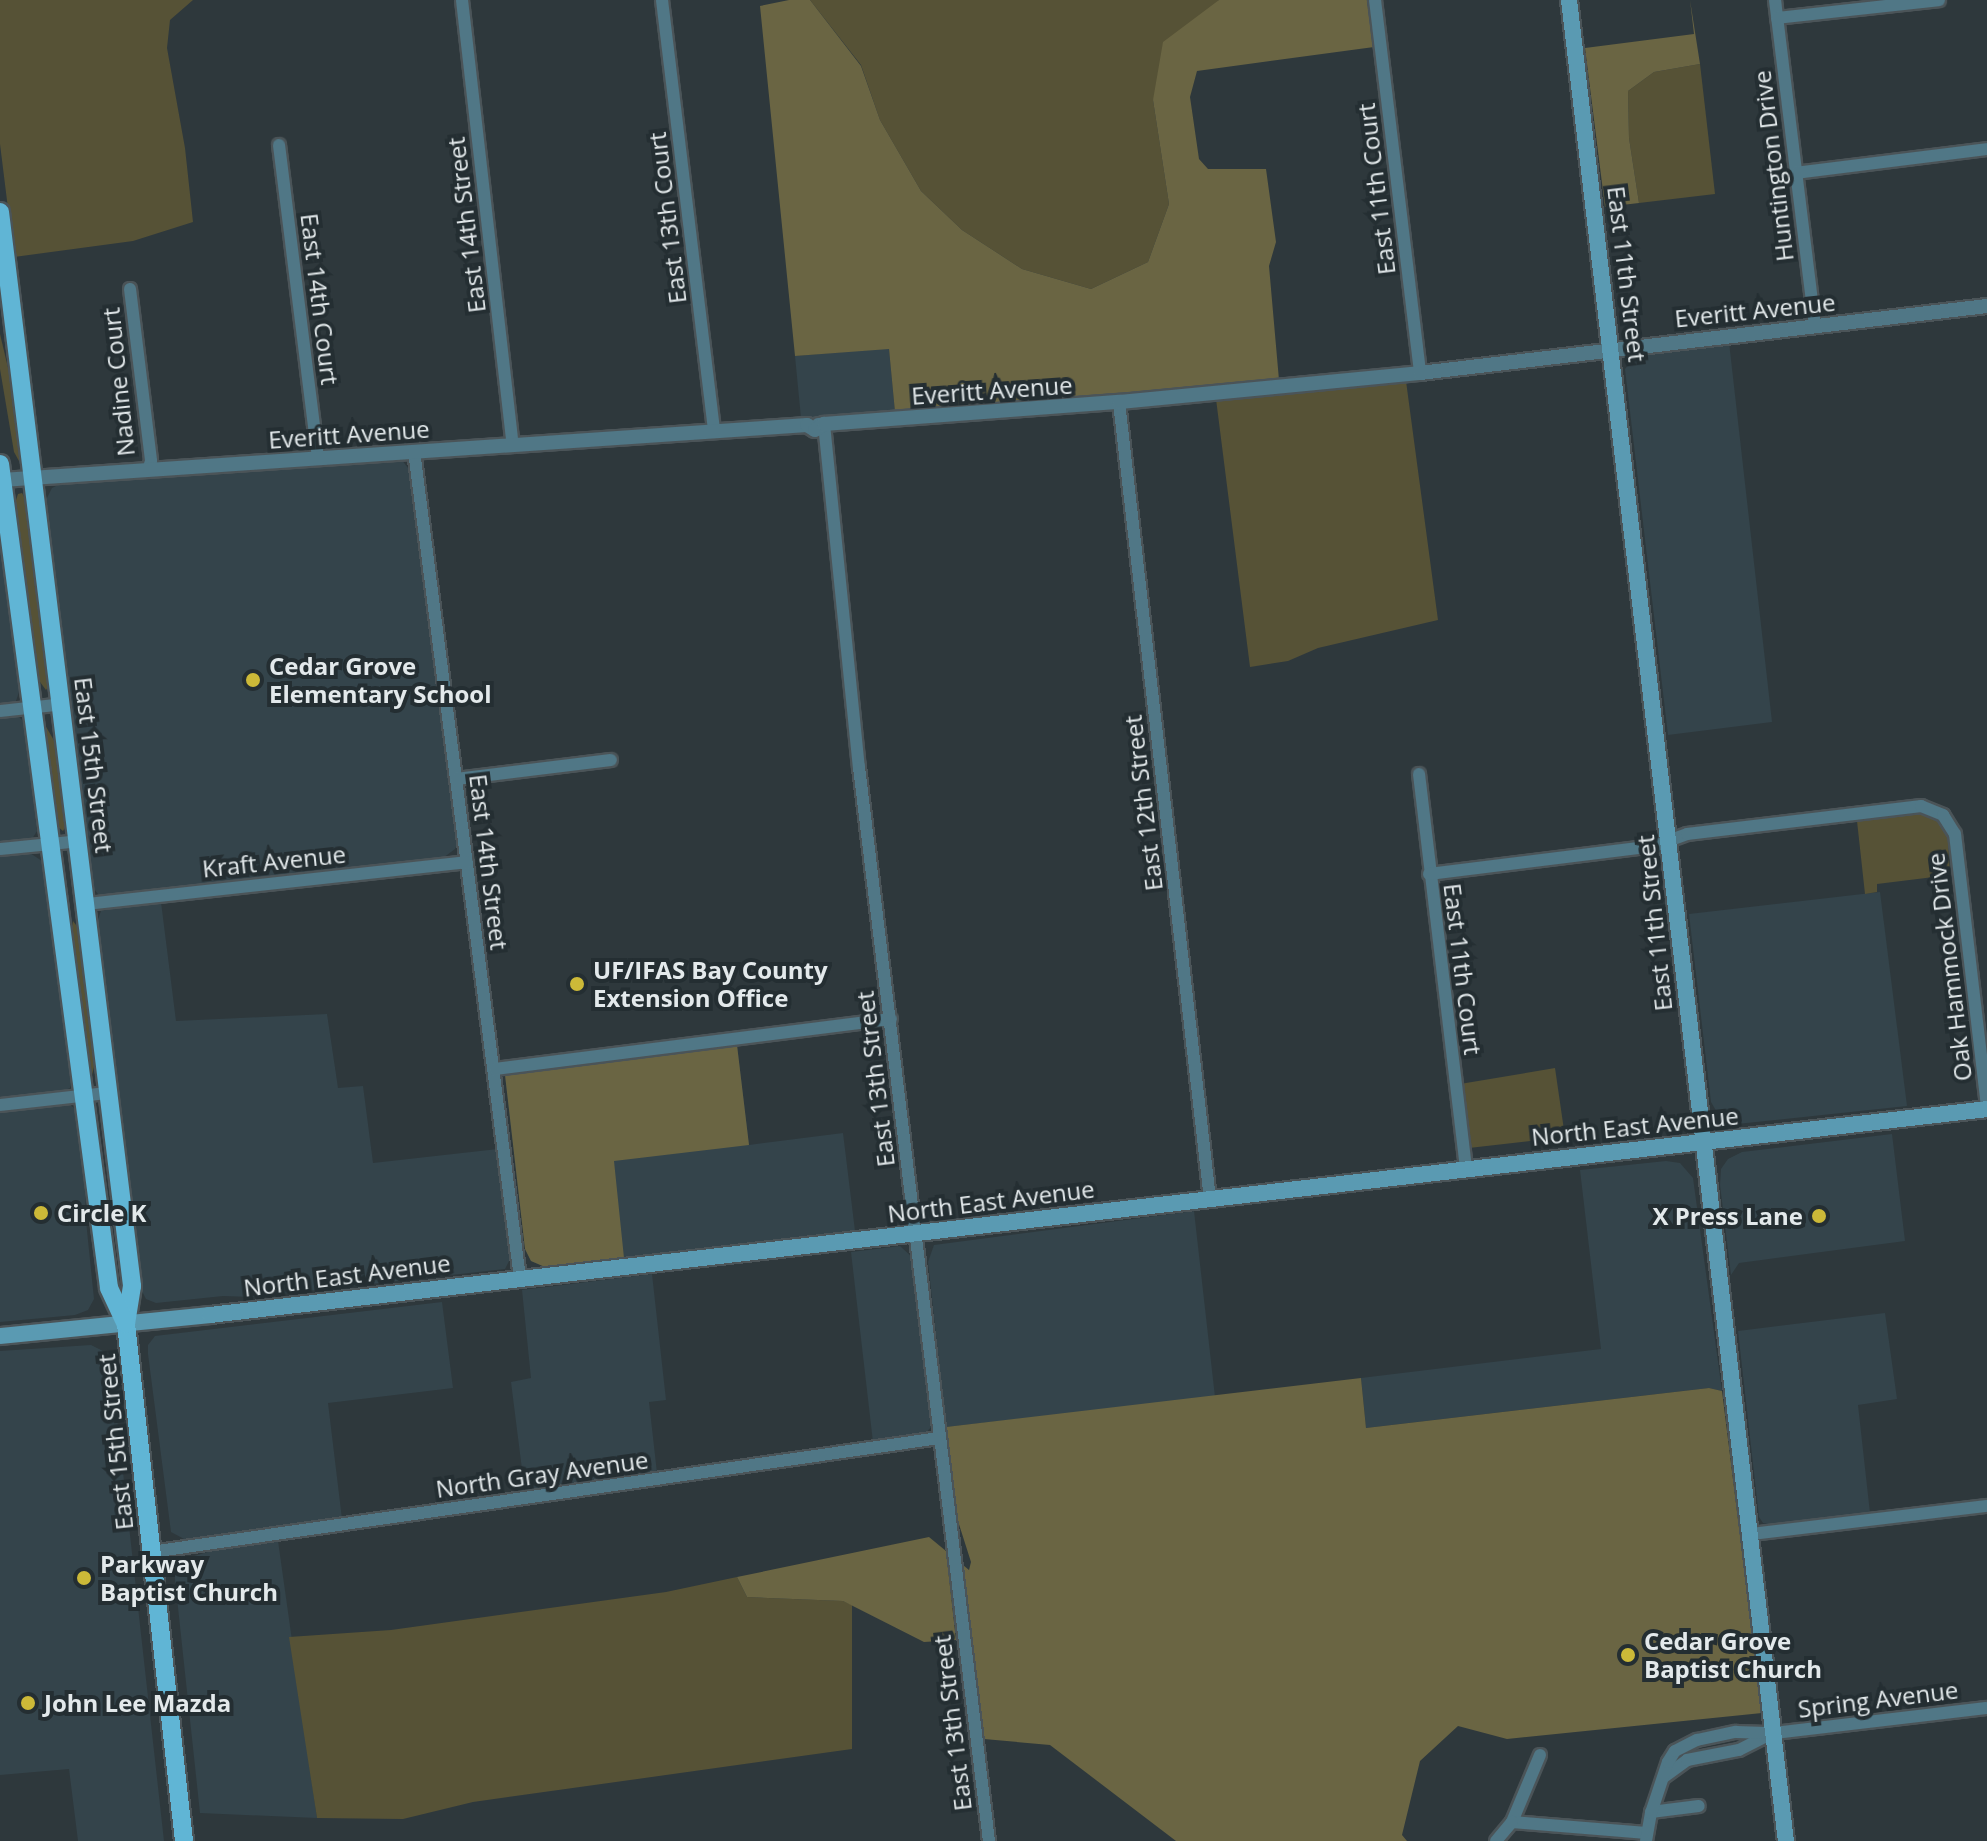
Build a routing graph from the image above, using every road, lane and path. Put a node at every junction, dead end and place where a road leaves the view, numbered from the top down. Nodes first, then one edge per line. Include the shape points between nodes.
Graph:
1 (462, 0) edge
2 (662, 0) edge
3 (1375, 0) edge
4 (1569, 0) edge
5 (1775, 0) edge
6 (1939, 0) edge
7 (1777, 18) junction
8 (279, 145) dead end
9 (1987, 149) edge
10 (1795, 173) junction
11 (0, 212) edge
12 (3, 256) edge
13 (130, 289) dead end
14 (1987, 306) edge
15 (1815, 326) junction
16 (1612, 348) junction
17 (1420, 373) junction
18 (1119, 402) junction
19 (824, 424) junction
20 (714, 432) junction
21 (513, 445) junction
22 (414, 451) junction
23 (318, 458) junction
24 (148, 470) junction
25 (1, 475) edge
26 (33, 478) junction
27 (63, 704) junction
28 (31, 708) junction
29 (0, 711) edge
30 (611, 760) dead end
31 (1419, 774) dead end
32 (456, 779) junction
33 (1670, 840) junction
34 (80, 841) junction
35 (49, 844) junction
36 (0, 849) edge
37 (467, 862) junction
38 (1429, 874) junction
39 (53, 880) junction
40 (87, 904) junction
41 (61, 931) junction
42 (891, 1019) junction
43 (495, 1069) junction
44 (107, 1093) junction
45 (85, 1095) junction
46 (0, 1105) edge
47 (1987, 1108) edge
48 (1702, 1143) junction
49 (1466, 1169) junction
50 (1210, 1199) junction
51 (916, 1234) junction
52 (520, 1279) junction
53 (126, 1324) junction
54 (0, 1336) edge
55 (939, 1438) junction
56 (1987, 1506) edge
57 (1751, 1534) junction
58 (151, 1552) junction
59 (1987, 1708) edge
60 (1774, 1733) junction
61 (1540, 1755) dead end
62 (1663, 1778) junction
63 (1699, 1806) dead end
64 (1651, 1812) junction
65 (1512, 1822) junction
66 (1646, 1837) edge
67 (184, 1841) edge
68 (989, 1841) edge
69 (1496, 1841) edge
70 (1786, 1841) edge

1 - 21 street, East 14th Street
2 - 20 street, East 13th Court
3 - 17 street, East 11th Court
4 - 16 main road, East 11th Street
5 - 7 street, Huntington Drive
6 - 7 street
7 - 10 street, Huntington Drive
8 - 23 street, East 14th Court
9 - 10 street
10 - 15 street, Huntington Drive
11 - 12 main road, East 15th Street
12 - 26 main road, East 15th Street
13 - 24 street, Nadine Court
14 - 15 street, Everitt Avenue
15 - 16 street, Everitt Avenue
16 - 17 street, Everitt Avenue
16 - 33 main road, East 11th Street
17 - 18 street, Everitt Avenue
18 - 19 street, Everitt Avenue
18 - 50 street, East 12th Street
19 - 20 street, Everitt Avenue via 815,430 807,425
19 - 42 street, East 13th Street
20 - 21 street, Everitt Avenue
21 - 22 street, Everitt Avenue
22 - 23 street, Everitt Avenue
22 - 32 street, East 14th Street
23 - 24 street, Everitt Avenue
24 - 26 street, Everitt Avenue
25 - 26 street, Everitt Avenue
25 - 28 main road, East 15th Street
26 - 27 main road, East 15th Street
27 - 28 street
27 - 34 main road, East 15th Street
28 - 29 street
28 - 35 main road, East 15th Street
30 - 32 street
31 - 38 street, East 11th Court
32 - 37 street, East 14th Street
33 - 38 street, Oak Hammock Drive
33 - 47 street, Oak Hammock Drive via 1921,806 1943,815 1955,834
33 - 48 main road, East 11th Street
34 - 35 street
34 - 40 main road, East 15th Street
35 - 36 street
35 - 39 main road, East 15th Street
37 - 40 street, Kraft Avenue
37 - 43 street, East 14th Street
38 - 49 street, East 11th Court
39 - 40 main road via 71,901
39 - 41 main road, East 15th Street
40 - 41 main road via 71,910
40 - 44 main road, East 15th Street
41 - 45 main road, East 15th Street
42 - 43 street
42 - 51 street, East 13th Street
43 - 52 street, East 14th Street
44 - 45 street
44 - 53 main road, East 15th Street via 132,1286
45 - 46 street
45 - 53 main road, East 15th Street via 109,1288
47 - 48 main road, North East Avenue
48 - 49 main road, North East Avenue
48 - 57 main road, East 11th Street
49 - 50 main road, North East Avenue
50 - 51 main road, North East Avenue
51 - 52 main road, North East Avenue
51 - 55 street, East 13th Street
52 - 53 main road, North East Avenue
53 - 54 main road, North East Avenue
53 - 58 main road, East 15th Street
55 - 58 street, North Gray Avenue
55 - 68 street, East 13th Street
56 - 57 street
57 - 60 main road, East 11th Street
58 - 67 main road, East 15th Street
59 - 60 street, Spring Avenue
60 - 62 street via 1739,1750 1687,1760
60 - 62 street via 1736,1732 1697,1740 1675,1751
60 - 70 main road, East 11th Street
61 - 65 street
62 - 64 street
63 - 64 street
64 - 66 street
65 - 66 street
65 - 69 street

